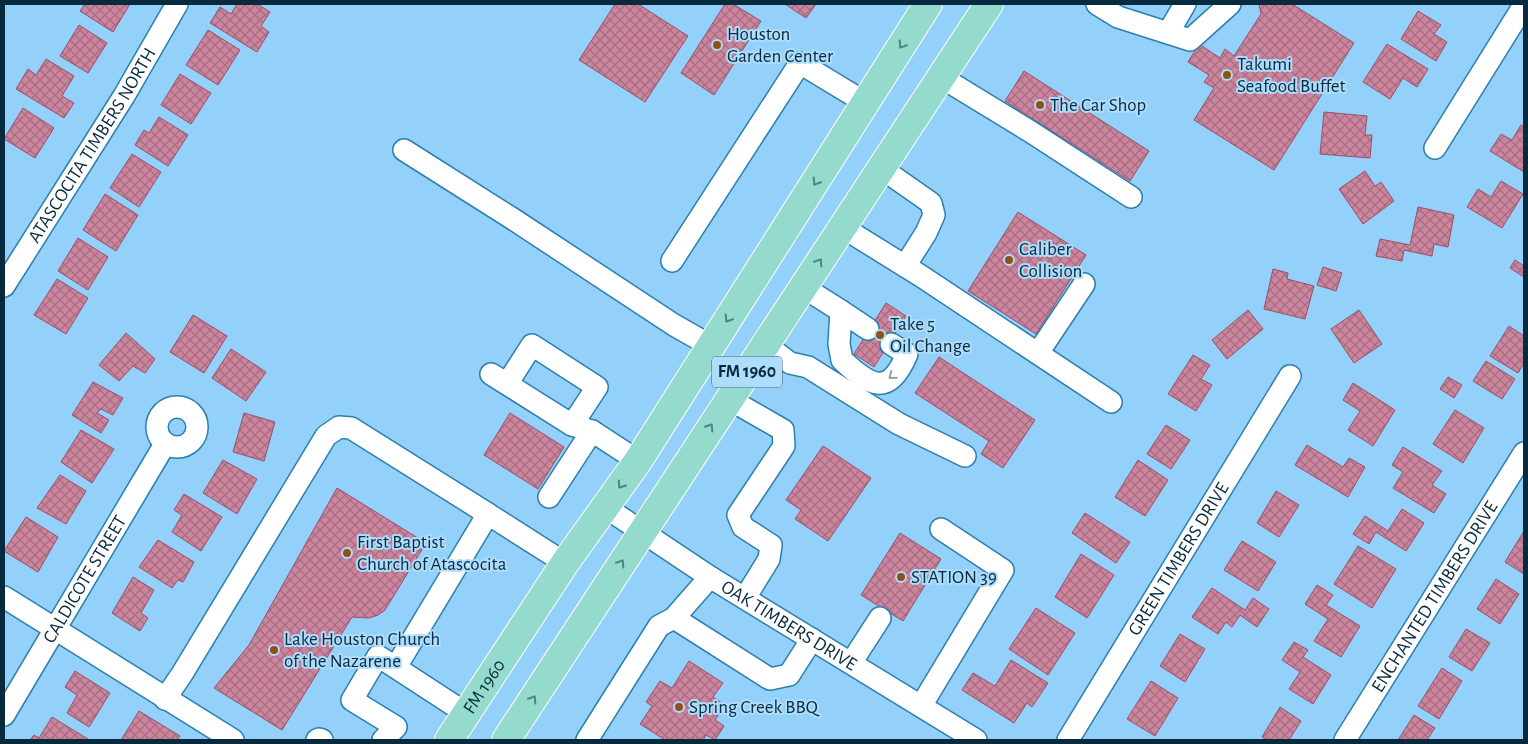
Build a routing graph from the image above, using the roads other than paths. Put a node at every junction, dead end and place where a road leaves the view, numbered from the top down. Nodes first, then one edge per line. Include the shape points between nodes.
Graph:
1 (178, 4) edge
2 (928, 4) edge
3 (989, 4) edge
4 (1097, 4) edge
5 (1185, 4) edge
6 (1230, 4) edge
7 (1524, 5) edge
8 (1168, 33) junction
9 (941, 77) junction
10 (866, 103) junction
11 (1435, 148) dead end
12 (404, 150) dead end
13 (881, 168) junction
14 (1132, 197) dead end
15 (842, 227) junction
16 (672, 261) dead end
17 (905, 266) junction
18 (1084, 284) dead end
19 (4, 286) edge
20 (803, 287) junction
21 (841, 312) junction
22 (868, 329) dead end
23 (765, 344) junction
24 (891, 344) dead end
25 (711, 346) junction
26 (1038, 352) junction
27 (1290, 376) dead end
28 (729, 399) junction
29 (1111, 402) dead end
30 (582, 428) junction
31 (166, 444) dead end
32 (1524, 453) edge
33 (965, 456) dead end
34 (638, 461) junction
35 (549, 497) dead end
36 (605, 507) junction
37 (488, 514) junction
38 (941, 529) dead end
39 (642, 531) junction
40 (565, 563) junction
41 (710, 576) junction
42 (4, 597) edge
43 (745, 598) junction
44 (674, 618) junction
45 (880, 618) dead end
46 (55, 630) junction
47 (812, 639) junction
48 (851, 663) junction
49 (396, 666) junction
50 (165, 699) junction
51 (921, 706) junction
52 (467, 714) junction
53 (4, 715) edge
54 (233, 740) edge
55 (317, 740) edge
56 (322, 740) edge
57 (382, 740) edge
58 (449, 740) edge
59 (506, 740) edge
60 (587, 740) edge
61 (976, 740) edge
62 (1068, 740) edge
63 (1345, 740) edge

1 - 19 street, ATASCOCITA TIMBERS NORTH
2 -> 10 main road, FM 1960 / FM 1960
3 - 9 main road, FM 1960 / FM 1960
4 - 8 street via 1118,16
5 - 8 street
6 - 8 street via 1190,40
7 - 11 street
9 - 13 main road, FM 1960 / FM 1960
9 - 14 street
10 - 16 street via 800,63
10 -> 25 main road, FM 1960 / FM 1960
12 - 25 street
13 - 15 main road, FM 1960 / FM 1960
13 - 17 street via 931,203 934,215
15 - 17 street
20 -> 15 main road, FM 1960 / FM 1960
17 - 26 street
18 - 26 street
20 - 21 street
20 - 23 main road, FM 1960 / FM 1960
21 - 22 street
24 -> 21 street via 907,354 901,369 890,380 879,384 868,381 842,360 839,344
23 - 28 main road, FM 1960 / FM 1960
23 - 33 street via 790,363 808,367 899,424
25 - 34 main road, FM 1960 / FM 1960
26 - 29 street
27 - 62 street, GREEN TIMBERS DRIVE
39 -> 28 main road, FM 1960 / FM 1960
28 - 43 street via 783,430 784,438 784,446 738,515 743,527 771,545 769,559
30 - 30 street via 499,379 532,345 597,387
30 - 34 street
30 - 35 street
31 - 46 street, CALDICOTE STREET
32 - 63 street, ENCHANTED TIMBERS DRIVE
34 -> 36 main road, FM 1960 / FM 1960
36 - 39 street, OAK TIMBERS DRIVE
36 - 40 main road, FM 1960 / FM 1960
37 - 40 street
37 - 49 street
37 - 50 street via 351,428 339,427 326,436
38 - 51 street via 1003,570
39 - 41 street, OAK TIMBERS DRIVE
59 -> 39 main road, FM 1960 / FM 1960
40 - 52 main road, FM 1960 / FM 1960
41 - 43 street, OAK TIMBERS DRIVE
41 - 44 street
42 - 46 street
43 - 47 street, OAK TIMBERS DRIVE
44 - 47 street via 770,679 788,676
44 - 60 street via 659,626
45 - 48 street
46 - 50 street
46 - 53 street, CALDICOTE STREET
47 - 48 street, OAK TIMBERS DRIVE
48 - 51 street, OAK TIMBERS DRIVE
49 - 52 street
49 - 57 street via 378,656 352,700 396,727
50 - 54 street
51 - 61 street, OAK TIMBERS DRIVE
52 - 58 main road, FM 1960 / FM 1960
55 - 56 street

